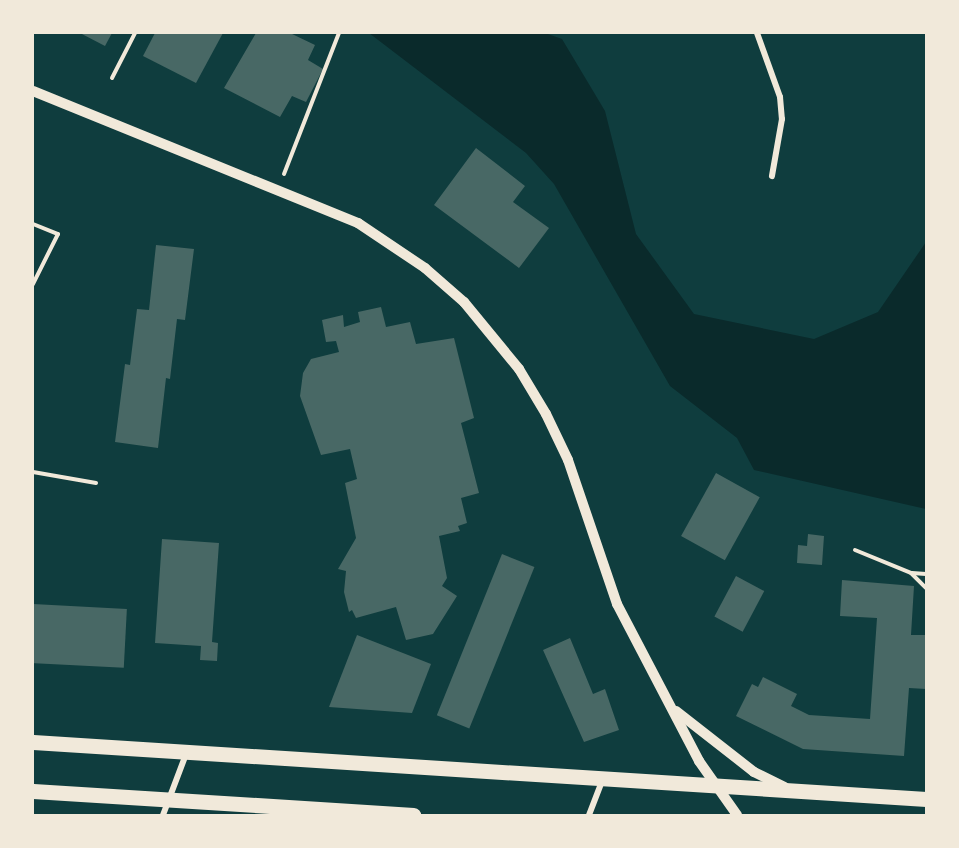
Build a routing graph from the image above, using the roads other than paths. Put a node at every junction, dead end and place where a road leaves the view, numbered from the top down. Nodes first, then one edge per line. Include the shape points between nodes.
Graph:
1 (757, 33) edge
2 (33, 91) edge
3 (772, 176) dead end
4 (670, 705) junction
5 (33, 742) edge
6 (187, 752) junction
7 (603, 778) junction
8 (714, 786) junction
9 (33, 791) edge
10 (794, 791) junction
11 (926, 799) edge
12 (169, 800) junction
13 (163, 815) edge
14 (413, 815) edge
15 (590, 815) edge
16 (737, 815) edge

1 - 3 street via 780,97 782,119
2 - 4 street via 358,223 424,268 464,302 519,369 546,414 568,460 617,604
4 - 8 street
4 - 10 street via 712,743 754,772
5 - 6 main road
6 - 7 main road
6 - 12 street
7 - 8 main road
7 - 15 street
8 - 10 main road
8 - 16 street
9 - 12 main road
10 - 11 main road
12 - 13 street
12 - 14 main road

